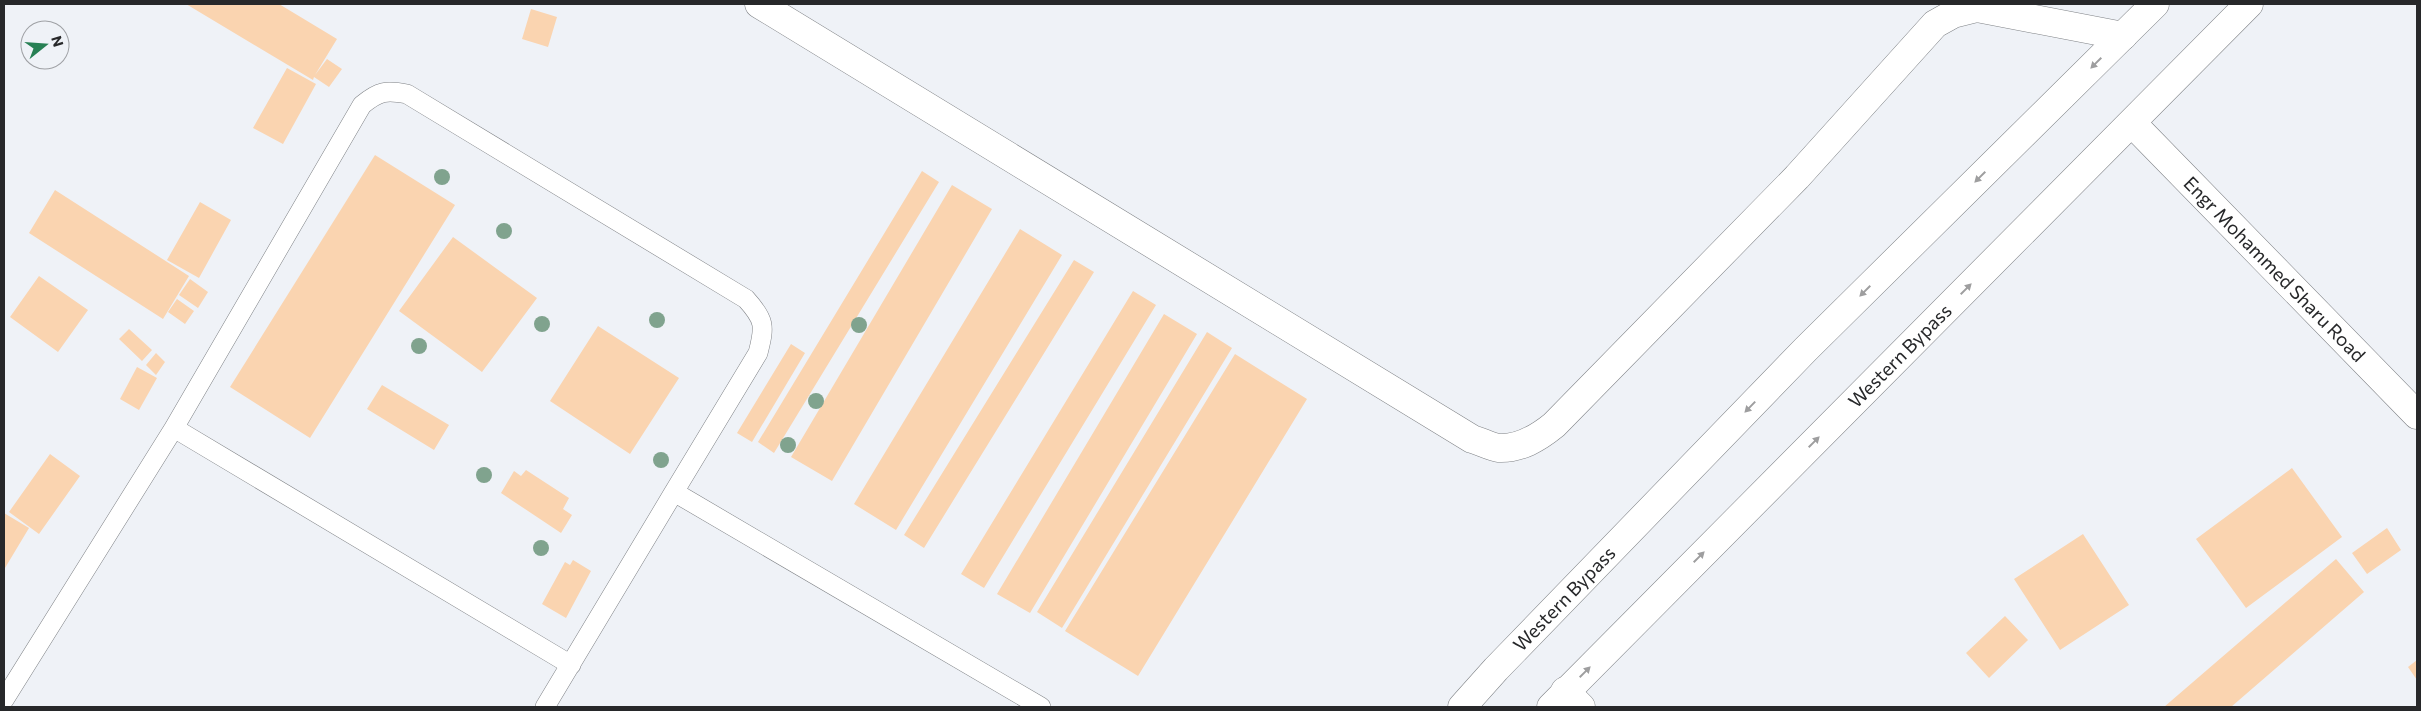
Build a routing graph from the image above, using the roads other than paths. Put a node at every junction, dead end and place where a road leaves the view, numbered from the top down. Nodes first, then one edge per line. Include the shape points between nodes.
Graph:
1 (759, 4) edge
2 (2155, 4) edge
3 (2249, 4) edge
4 (2123, 36) junction
5 (2132, 123) junction
6 (2417, 415) edge
7 (174, 428) junction
8 (674, 492) junction
9 (570, 665) junction
10 (4, 700) edge
11 (1566, 702) edge
12 (545, 707) edge
13 (1041, 707) edge
14 (1462, 707) edge

1 - 4 street via 1472,438 1498,448 1536,439 1554,425 1797,177 1935,24 1953,14 1977,8
2 - 4 street, Western Bypass
3 - 5 street, Western Bypass
4 -> 14 street, Western Bypass via 1806,349
5 - 6 street, Engr Mohammed Sharu Road
11 -> 5 street, Western Bypass
7 - 8 lane via 362,105 375,94 390,91 407,94 746,299 760,314 764,333 758,353
7 - 9 lane
7 - 10 lane
8 - 9 lane
8 - 13 lane
9 - 12 lane

